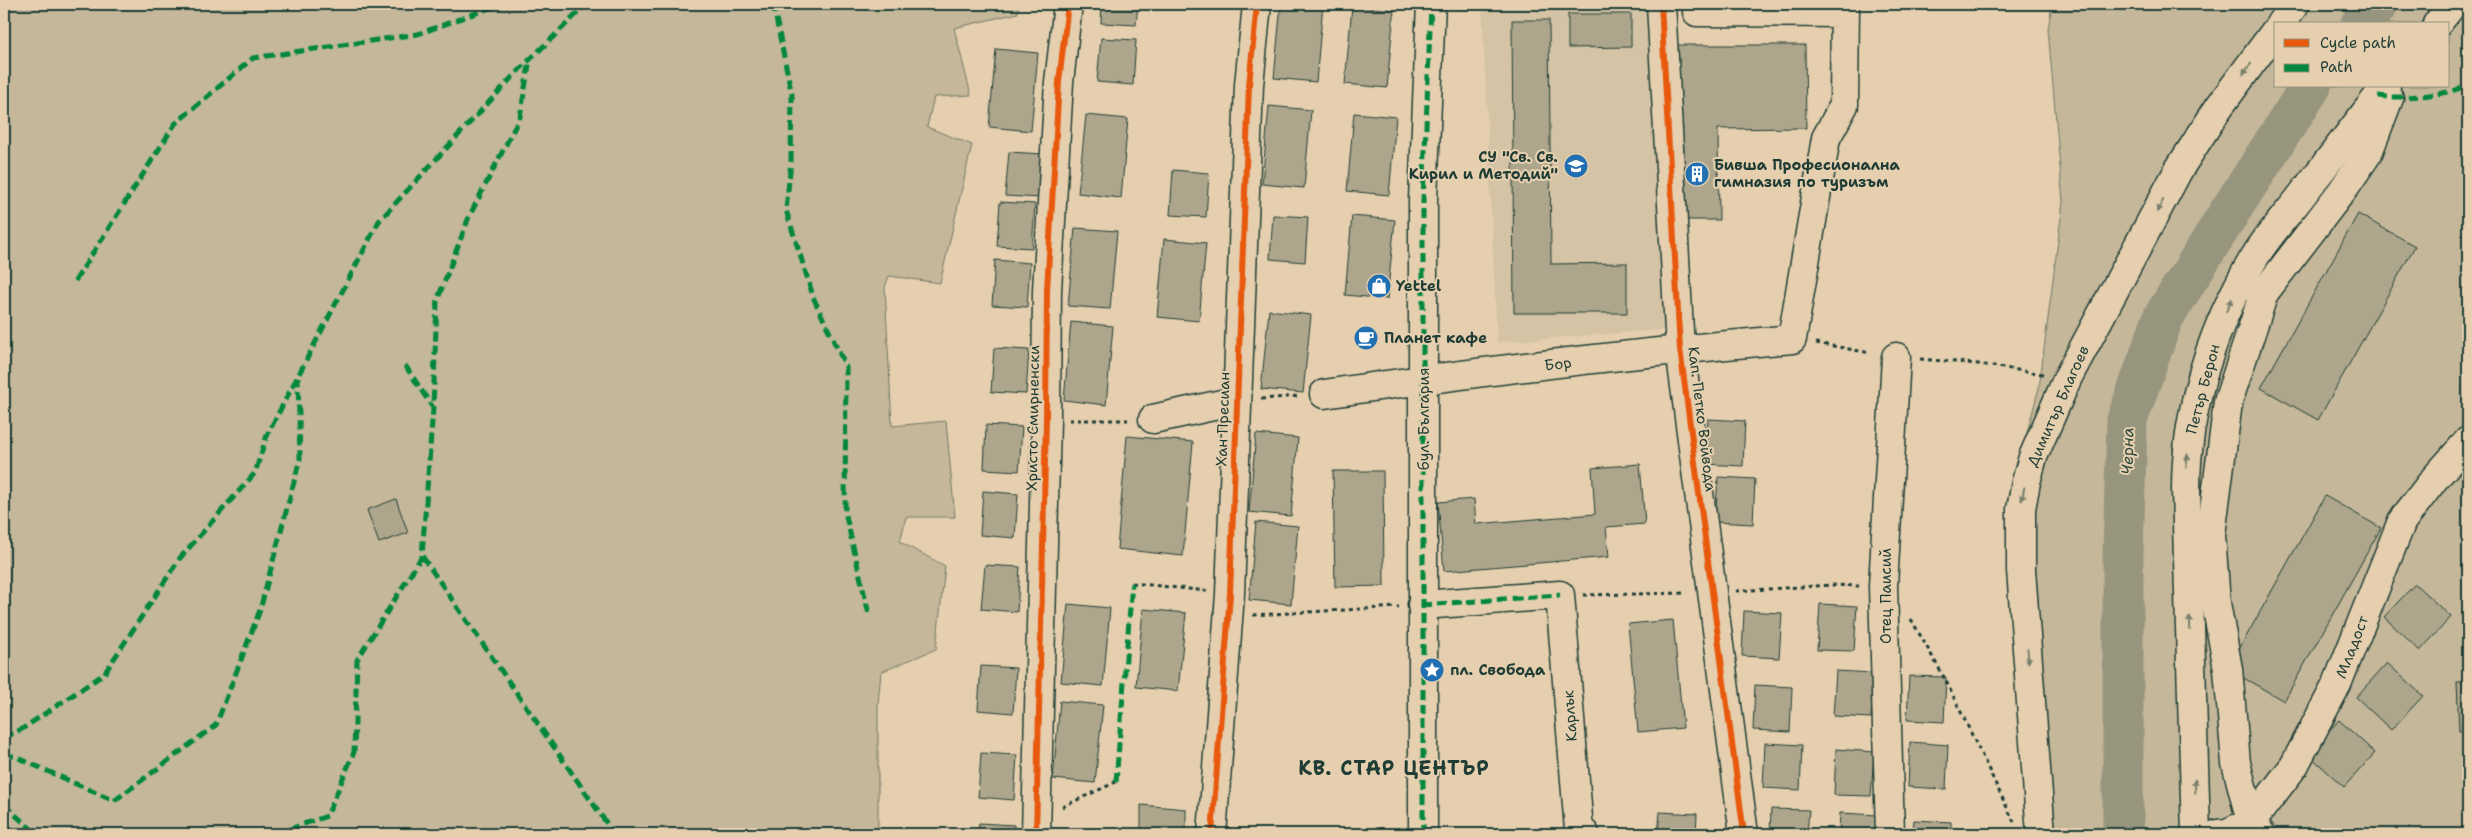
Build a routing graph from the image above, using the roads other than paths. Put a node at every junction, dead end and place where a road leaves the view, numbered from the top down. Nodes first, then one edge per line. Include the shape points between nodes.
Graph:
1 (1068, 4) edge
2 (1257, 4) edge
3 (1431, 4) edge
4 (1661, 4) edge
5 (2295, 4) edge
6 (2453, 4) edge
7 (1845, 8) edge
8 (1697, 12) dead end
9 (2282, 22) edge
10 (2439, 22) edge
11 (2274, 33) edge
12 (2388, 92) edge
13 (1680, 349) junction
14 (1896, 357) road end
15 (1424, 379) junction
16 (1324, 394) road end
17 (1236, 401) junction
18 (1153, 419) road end
19 (2468, 441) edge
20 (1422, 605) junction
21 (1037, 826) edge
22 (2256, 828) edge
23 (2030, 831) edge
24 (1212, 834) edge
25 (1423, 834) edge
26 (1586, 834) edge
27 (1744, 834) edge
28 (1890, 834) edge
29 (2196, 834) edge
30 (2218, 834) edge

1 - 21 street, Христо Смирненски via 1059,82 1047,290
2 - 17 street, Хан Пресиан via 1248,85
3 - 15 street, бул. България via 1423,200
4 - 13 street, Кап. Петко Войвода
5 - 9 street
6 - 10 street
7 - 8 street
7 - 13 street, Бор via 1844,105 1824,147 1792,340
11 -> 23 street, Димитър Благоев via 2219,107 2179,169 2068,377 2033,457 2020,508
12 - 22 street via 2368,152 2264,293 2228,402 2211,536 2236,763
29 -> 12 street, Петър Берон via 2186,489 2192,416 2206,364 2226,313 2257,254
13 - 15 street, Бор
13 - 27 street, Кап. Петко Войвода
14 - 28 street, Отец Паисий via 1883,586
15 - 16 street, Бор
15 - 20 street, бул. България
17 - 18 street
17 - 24 street, Хан Пресиан via 1229,605
19 - 22 street, Младост via 2402,521 2337,684 2294,766
20 - 25 street, бул. България
20 - 26 street, Карлък via 1560,595 1579,830
22 - 30 street, Младост

